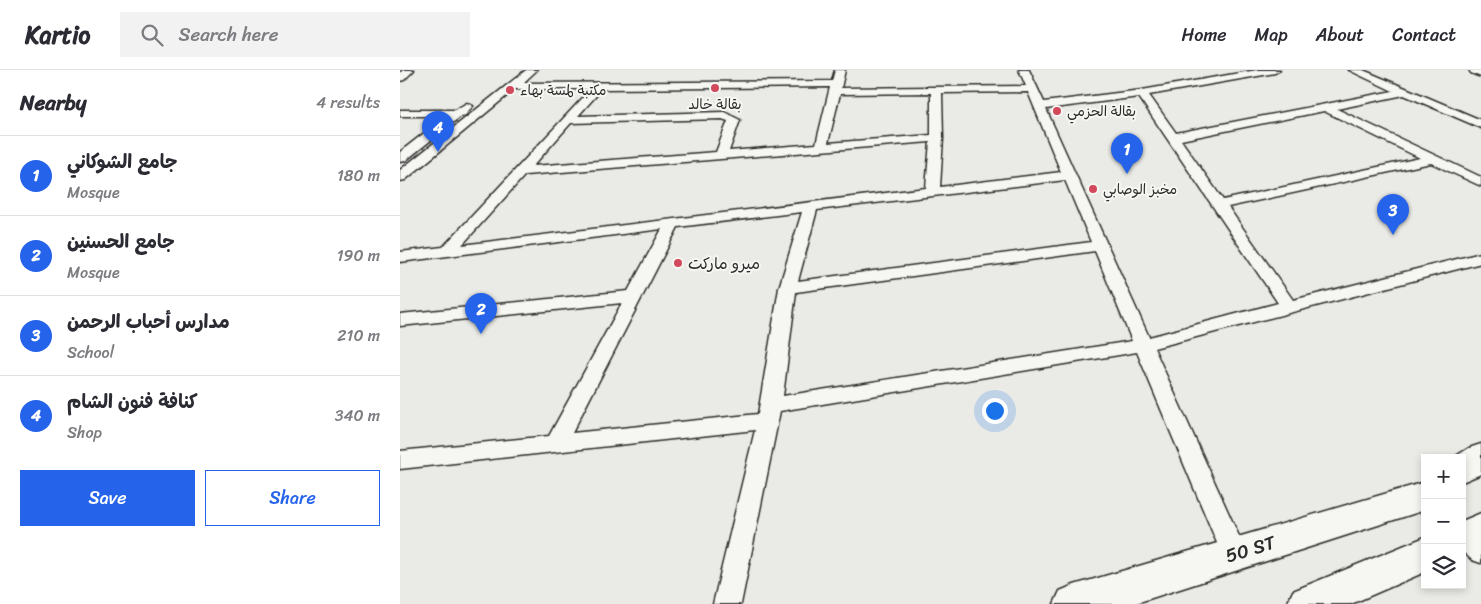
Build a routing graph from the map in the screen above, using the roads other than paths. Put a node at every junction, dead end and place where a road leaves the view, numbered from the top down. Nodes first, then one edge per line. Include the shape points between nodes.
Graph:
1 (513, 70) edge
2 (532, 70) edge
3 (840, 70) edge
4 (1024, 70) edge
5 (1275, 70) edge
6 (1354, 70) edge
7 (1476, 70) edge
8 (1481, 72) edge
9 (499, 81) dead end
10 (511, 86) junction
11 (599, 86) junction
12 (836, 88) junction
13 (936, 90) junction
14 (1403, 92) junction
15 (1142, 94) junction
16 (479, 97) dead end
17 (1036, 97) junction
18 (1327, 108) junction
19 (400, 113) edge
20 (458, 113) junction
21 (478, 114) junction
22 (568, 120) junction
23 (1481, 124) edge
24 (937, 138) junction
25 (1172, 138) junction
26 (821, 147) junction
27 (721, 155) junction
28 (400, 158) edge
29 (1432, 159) junction
30 (520, 171) junction
31 (1069, 175) junction
32 (400, 177) edge
33 (1481, 182) edge
34 (934, 191) junction
35 (811, 206) junction
36 (1219, 206) junction
37 (673, 223) junction
38 (1100, 246) junction
39 (448, 251) junction
40 (400, 257) edge
41 (1479, 260) edge
42 (788, 288) junction
43 (635, 296) junction
44 (1289, 306) junction
45 (400, 320) edge
46 (1143, 345) junction
47 (769, 413) junction
48 (556, 443) junction
49 (1481, 457) edge
50 (400, 460) edge
51 (1466, 466) edge
52 (1481, 479) edge
53 (1466, 484) edge
54 (1421, 497) edge
55 (1234, 554) junction
56 (1421, 556) edge
57 (727, 604) edge
58 (1074, 604) edge
59 (1307, 604) edge

1 - 9 street
2 - 10 street
3 - 12 street
4 - 17 street
5 - 15 street
6 - 14 street
7 - 8 main road
10 - 11 street
10 - 21 street
11 - 12 street
11 - 22 street
12 - 13 street
12 - 26 street
13 - 17 street
13 - 24 street
14 - 18 street
14 - 23 street
15 - 17 street
15 - 25 street
16 - 20 street
17 - 31 street
18 - 25 street
18 - 29 street
19 - 20 street
20 - 21 street
20 - 28 street
21 - 32 street
22 - 27 street via 724,115 734,120
22 - 30 street
24 - 26 street
24 - 34 street
25 - 36 street
26 - 27 street
27 - 30 street
29 - 33 street
29 - 36 street
30 - 39 street
31 - 34 street
31 - 38 street
34 - 35 street
35 - 37 street
35 - 42 street
36 - 44 street
37 - 39 street
37 - 43 street
38 - 42 street
38 - 46 street
39 - 40 street
41 - 44 street
42 - 47 street
43 - 45 street
43 - 48 street
44 - 46 street
46 - 47 street
46 - 55 street
47 - 48 street
47 - 57 street
48 - 50 street
49 - 51 main road
52 - 53 main road
54 - 55 main road, 50 ST
55 - 58 main road, 50 ST
56 - 59 main road

